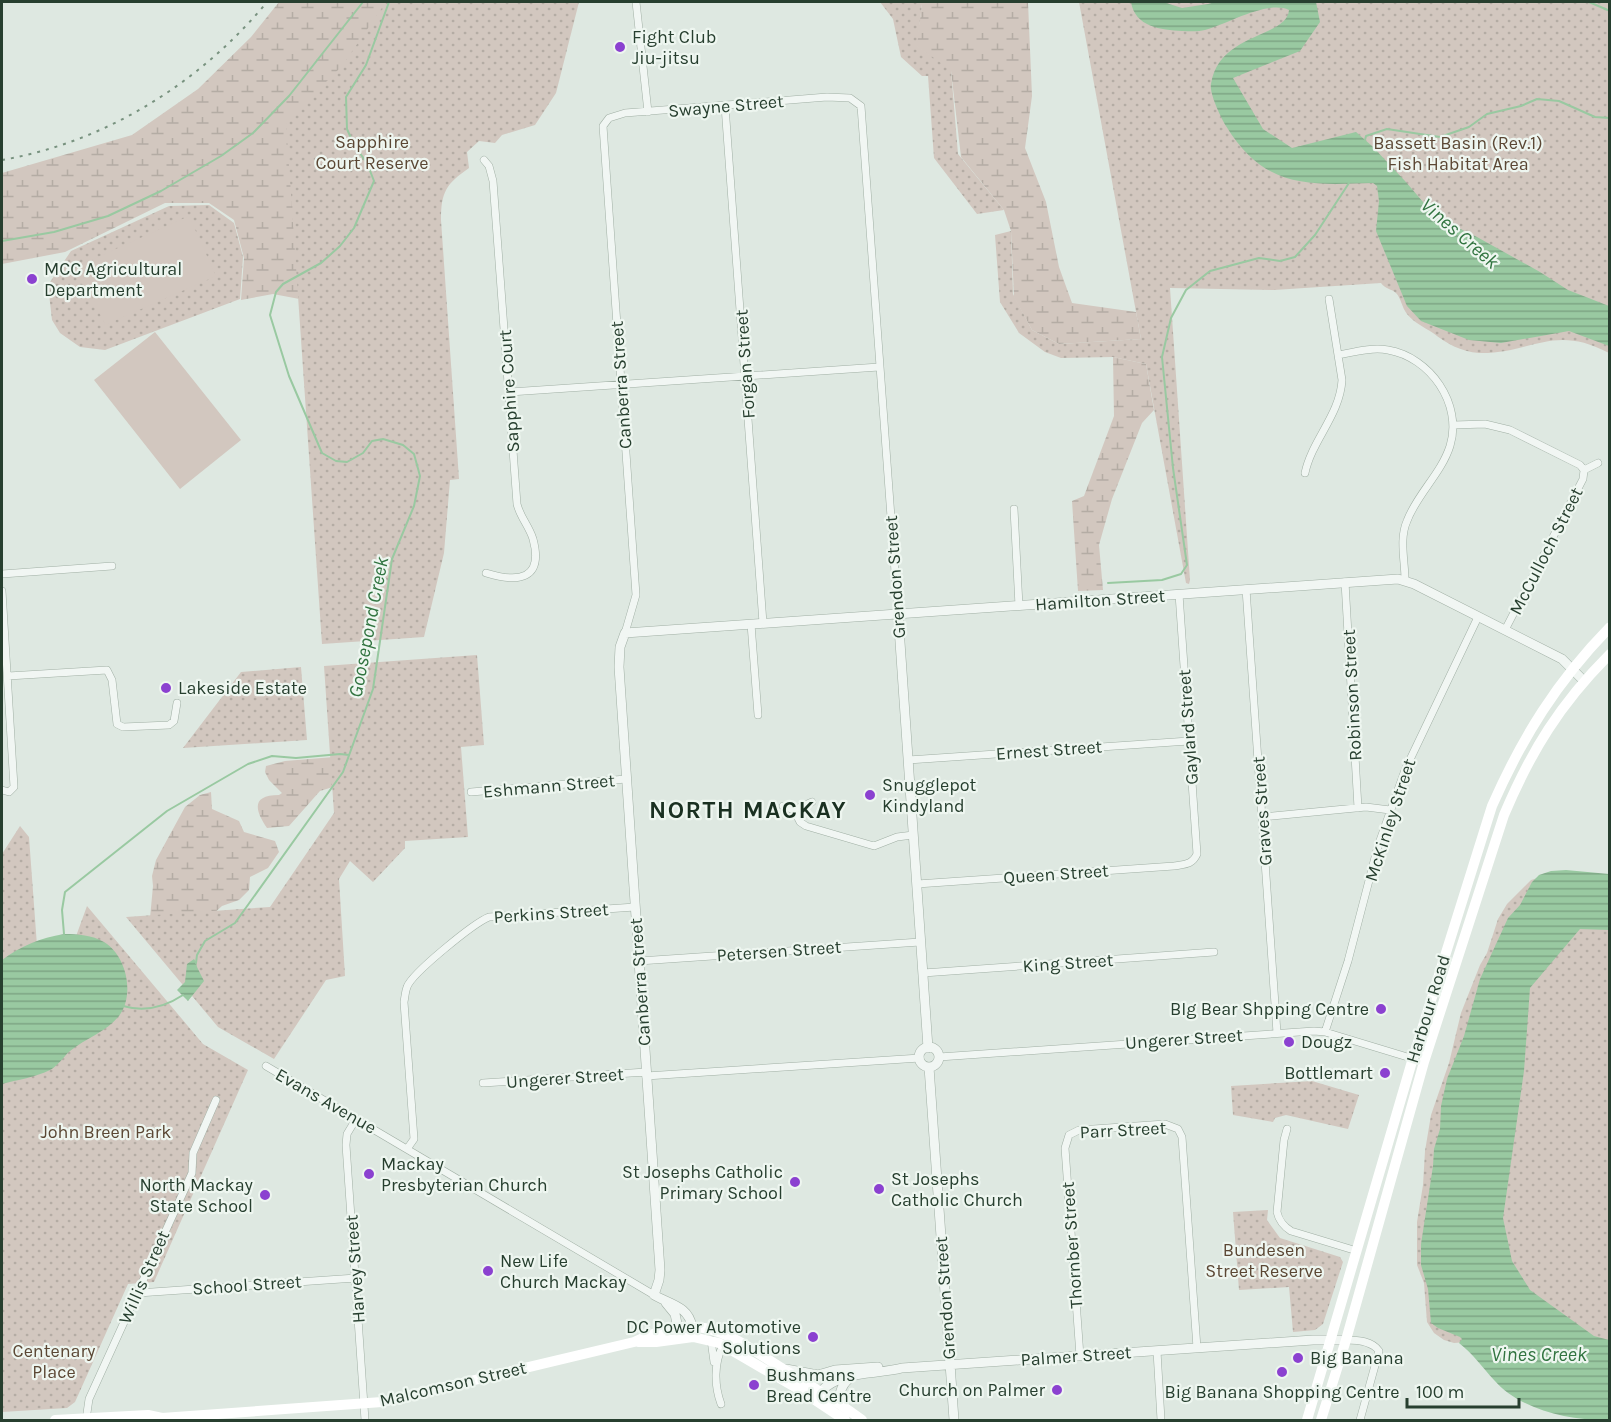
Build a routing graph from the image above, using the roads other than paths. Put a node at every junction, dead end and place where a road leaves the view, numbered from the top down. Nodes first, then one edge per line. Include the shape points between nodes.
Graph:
1 (636, 2) edge
2 (725, 106) junction
3 (861, 106) joint
4 (648, 112) junction
5 (603, 136) joint
6 (484, 160) dead end
7 (1329, 299) dead end
8 (1338, 355) junction
9 (879, 367) junction
10 (746, 375) junction
11 (621, 384) junction
12 (510, 392) junction
13 (1454, 425) junction
14 (1598, 463) dead end
15 (1584, 471) junction
16 (1305, 473) dead end
17 (1014, 509) dead end
18 (112, 566) dead end
19 (486, 573) dead end
20 (2, 574) edge
21 (1405, 580) junction
22 (1345, 582) junction
23 (1246, 589) junction
24 (2, 591) edge
25 (1179, 594) junction
26 (1019, 606) junction
27 (898, 613) junction
28 (1478, 616) junction
29 (763, 623) junction
30 (751, 624) junction
31 (1610, 627) edge
32 (1505, 630) junction
33 (625, 633) junction
34 (1610, 654) edge
35 (1571, 669) junction
36 (8, 676) junction
37 (1584, 681) junction
38 (177, 703) dead end
39 (758, 715) dead end
40 (1189, 741) junction
41 (908, 760) junction
42 (626, 779) junction
43 (2, 790) edge
44 (471, 792) dead end
45 (812, 802) dead end
46 (783, 806) dead end
47 (1358, 808) junction
48 (794, 810) junction
49 (1390, 810) junction
50 (1262, 817) junction
51 (913, 835) junction
52 (1194, 860) joint
53 (916, 884) junction
54 (635, 907) junction
55 (920, 942) junction
56 (1214, 952) dead end
57 (639, 961) junction
58 (922, 973) junction
59 (1277, 1032) junction
60 (1325, 1032) junction
61 (928, 1048) junction
62 (939, 1057) junction
63 (920, 1058) junction
64 (1413, 1058) junction
65 (1424, 1062) junction
66 (266, 1066) dead end
67 (929, 1067) junction
68 (646, 1074) junction
69 (483, 1083) dead end
70 (216, 1100) dead end
71 (356, 1119) junction
72 (1287, 1129) dead end
73 (1069, 1135) joint
74 (407, 1149) junction
75 (1357, 1251) junction
76 (356, 1278) junction
77 (138, 1293) junction
78 (654, 1295) junction
79 (684, 1331) junction
80 (709, 1336) junction
81 (1332, 1340) junction
82 (1346, 1340) junction
83 (723, 1345) junction
84 (1197, 1348) junction
85 (1157, 1351) junction
86 (1080, 1356) junction
87 (950, 1365) junction
88 (902, 1368) junction
89 (784, 1369) junction
90 (716, 1371) junction
91 (826, 1373) junction
92 (855, 1375) junction
93 (816, 1394) junction
94 (721, 1404) dead end
95 (364, 1405) junction
96 (841, 1405) junction
97 (158, 1419) edge
98 (55, 1420) edge
99 (86, 1420) edge
100 (365, 1420) edge
101 (845, 1420) edge
102 (862, 1420) edge
103 (954, 1420) edge
104 (1161, 1420) edge
105 (1308, 1420) edge
106 (1321, 1420) edge
107 (1360, 1420) edge

1 - 4 street
2 - 3 street, Swayne Street via 841,97
2 - 4 street, Swayne Street
2 - 10 street, Forgan Street
3 - 9 street, Grendon Street
4 - 5 street, Swayne Street via 609,118 603,126
5 - 11 street, Canberra Street
6 - 12 street, Sapphire Court via 493,181
7 - 8 street
8 - 13 street via 1376,349 1411,357 1443,389
8 - 16 street via 1341,393 1313,447
9 - 10 street
9 - 27 street, Grendon Street
10 - 11 street
10 - 29 street, Forgan Street
11 - 12 street
11 - 33 street, Canberra Street via 636,596
12 - 19 street, Sapphire Court via 517,504 533,539 535,566 524,577 503,578
13 - 15 street, McCulloch Street via 1485,424 1510,430 1568,458
13 - 21 street via 1444,460 1406,523
14 - 15 street, McCulloch Street
15 - 32 street, McCulloch Street
17 - 26 street
18 - 20 street
21 - 22 street, Hamilton Street
21 - 28 street, Hamilton Street
22 - 23 street, Hamilton Street
22 - 47 street, Robinson Street
23 - 25 street, Hamilton Street
23 - 50 street, Graves Street
24 - 36 street
25 - 26 street, Hamilton Street
25 - 40 street, Gaylard Street
26 - 27 street, Hamilton Street
27 - 29 street, Hamilton Street
27 - 41 street, Grendon Street
28 - 32 street, Hamilton Street
28 - 49 street, McKinley Street via 1419,737
29 - 30 street, Hamilton Street
30 - 33 street, Hamilton Street
30 - 39 street
31 - 35 main road, Harbour Road
32 - 35 street, Hamilton Street via 1562,659
33 - 42 street, Canberra Street via 619,667
34 - 37 main road, Harbour Road
35 - 37 street, Hamilton Street
35 - 64 main road, Harbour Road via 1525,738 1492,806
36 - 38 street via 107,670 112,680 117,724 123,728 169,725 174,721
36 - 43 street via 14,787 9,792
37 - 65 main road, Harbour Road via 1540,740 1516,787
40 - 41 street, Ernest Street
40 - 52 street, Gaylard Street via 1197,854
41 - 51 street, Grendon Street
42 - 44 street, Eshmann Street
42 - 54 street, Canberra Street
45 - 48 street
46 - 48 street
47 - 49 street
47 - 50 street
48 - 51 street via 806,826 867,845
49 - 60 street, McKinley Street
50 - 59 street, Graves Street
51 - 53 street, Grendon Street
52 - 53 street, Queen Street via 1174,866
53 - 55 street, Grendon Street
54 - 57 street, Canberra Street
54 - 74 street, Perkins Street via 489,917 472,926 415,976 407,987 404,1002 414,1139
55 - 57 street, Petersen Street
55 - 58 street, Grendon Street
56 - 58 street, King Street
57 - 68 street, Canberra Street
58 - 61 street, Grendon Street
59 - 60 street, Ungerer Street
59 - 62 street, Ungerer Street
60 - 64 street, Ungerer Street
61 - 62 street via 934,1049
61 - 63 street
62 - 67 street
63 - 67 street
63 - 68 street, Ungerer Street
64 - 65 street, Ungerer Street
64 - 75 main road, Harbour Road
65 - 82 main road, Harbour Road
66 - 71 street, Evans Avenue
67 - 87 street, Grendon Street
68 - 69 street, Ungerer Street
68 - 78 street, Canberra Street via 660,1274
70 - 77 street, Willis Street via 193,1153 193,1170
71 - 74 street, Evans Avenue
71 - 76 street, Harvey Street via 347,1134 346,1145
72 - 75 street via 1279,1219 1291,1231
73 - 84 street, Parr Street via 1079,1130 1165,1124 1178,1129 1183,1146
73 - 86 street, Thornber Street via 1065,1148
74 - 78 street, Evans Avenue
75 - 81 main road, Harbour Road
76 - 77 street, School Street
76 - 95 street, Harvey Street
77 - 99 street, Willis Street via 89,1399
78 - 79 street, Evans Avenue via 674,1312
79 - 80 main road
79 - 80 main road
79 - 95 main road, Malcomson Street via 655,1333 634,1342
80 - 83 main road
80 - 89 main road via 733,1338
80 - 90 street
81 - 82 street, Palmer Street
81 - 84 street, Palmer Street
81 - 105 main road, Harbour Road
82 - 106 main road, Harbour Road
82 - 107 street via 1374,1345 1379,1351
83 - 90 street
83 - 93 main road
84 - 85 street, Palmer Street
85 - 86 street, Palmer Street
85 - 104 street
86 - 87 street, Palmer Street
87 - 88 street, Palmer Street
87 - 103 street, Grendon Street
88 - 91 street
88 - 92 street, Palmer Street
89 - 91 street via 815,1375
89 - 93 main road
90 - 94 street
91 - 93 street
92 - 93 street, Palmer Street via 837,1380
92 - 96 street via 842,1388
93 - 96 main road
93 - 101 main road
95 - 97 main road, Malcomson Street
95 - 100 street, Harvey Street
96 - 102 main road
97 - 99 main road, Malcomson Street via 148,1415
98 - 99 main road, Malcomson Street

